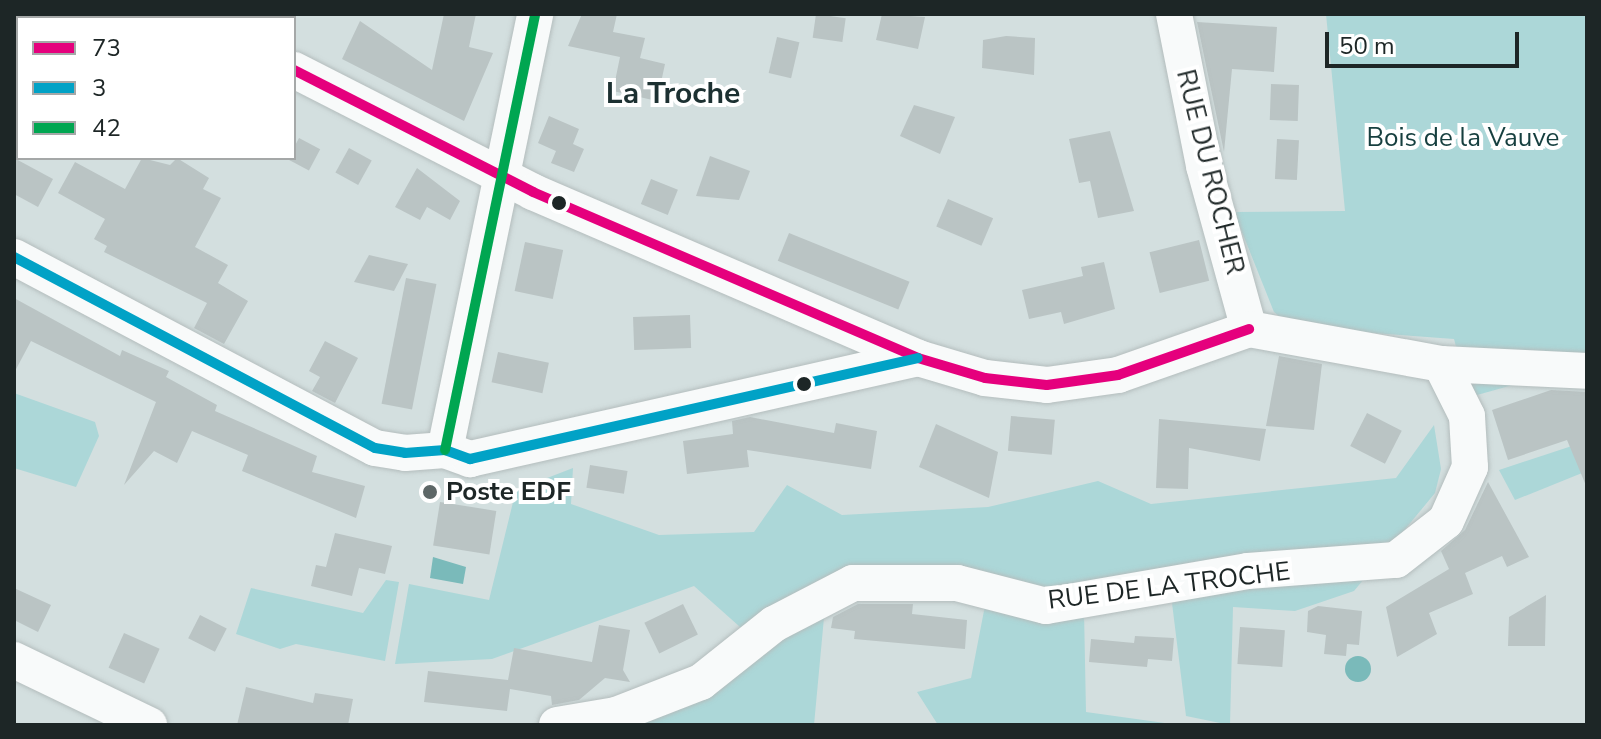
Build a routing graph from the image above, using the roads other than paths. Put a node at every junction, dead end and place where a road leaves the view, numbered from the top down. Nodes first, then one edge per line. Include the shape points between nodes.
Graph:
1 (535, 14) edge
2 (1174, 14) edge
3 (296, 71) edge
4 (502, 176) junction
5 (14, 257) edge
6 (1249, 329) junction
7 (918, 358) junction
8 (1441, 364) junction
9 (1587, 371) edge
10 (445, 450) junction
11 (14, 660) edge
12 (149, 725) edge
13 (557, 725) edge

1 - 4 street
2 - 6 street, RUE DU ROCHER via 1204,166
3 - 4 street
4 - 7 street
4 - 10 street
5 - 10 street via 375,448
6 - 7 street via 1118,375 1047,385 985,378
6 - 8 street
7 - 10 street via 470,459
8 - 9 street
8 - 13 street, RUE DE LA TROCHE via 1472,439 1470,467 1446,521 1421,547 1363,567 1248,571 1046,606 957,583 905,577 853,583 774,624 701,682 616,715
11 - 12 street

